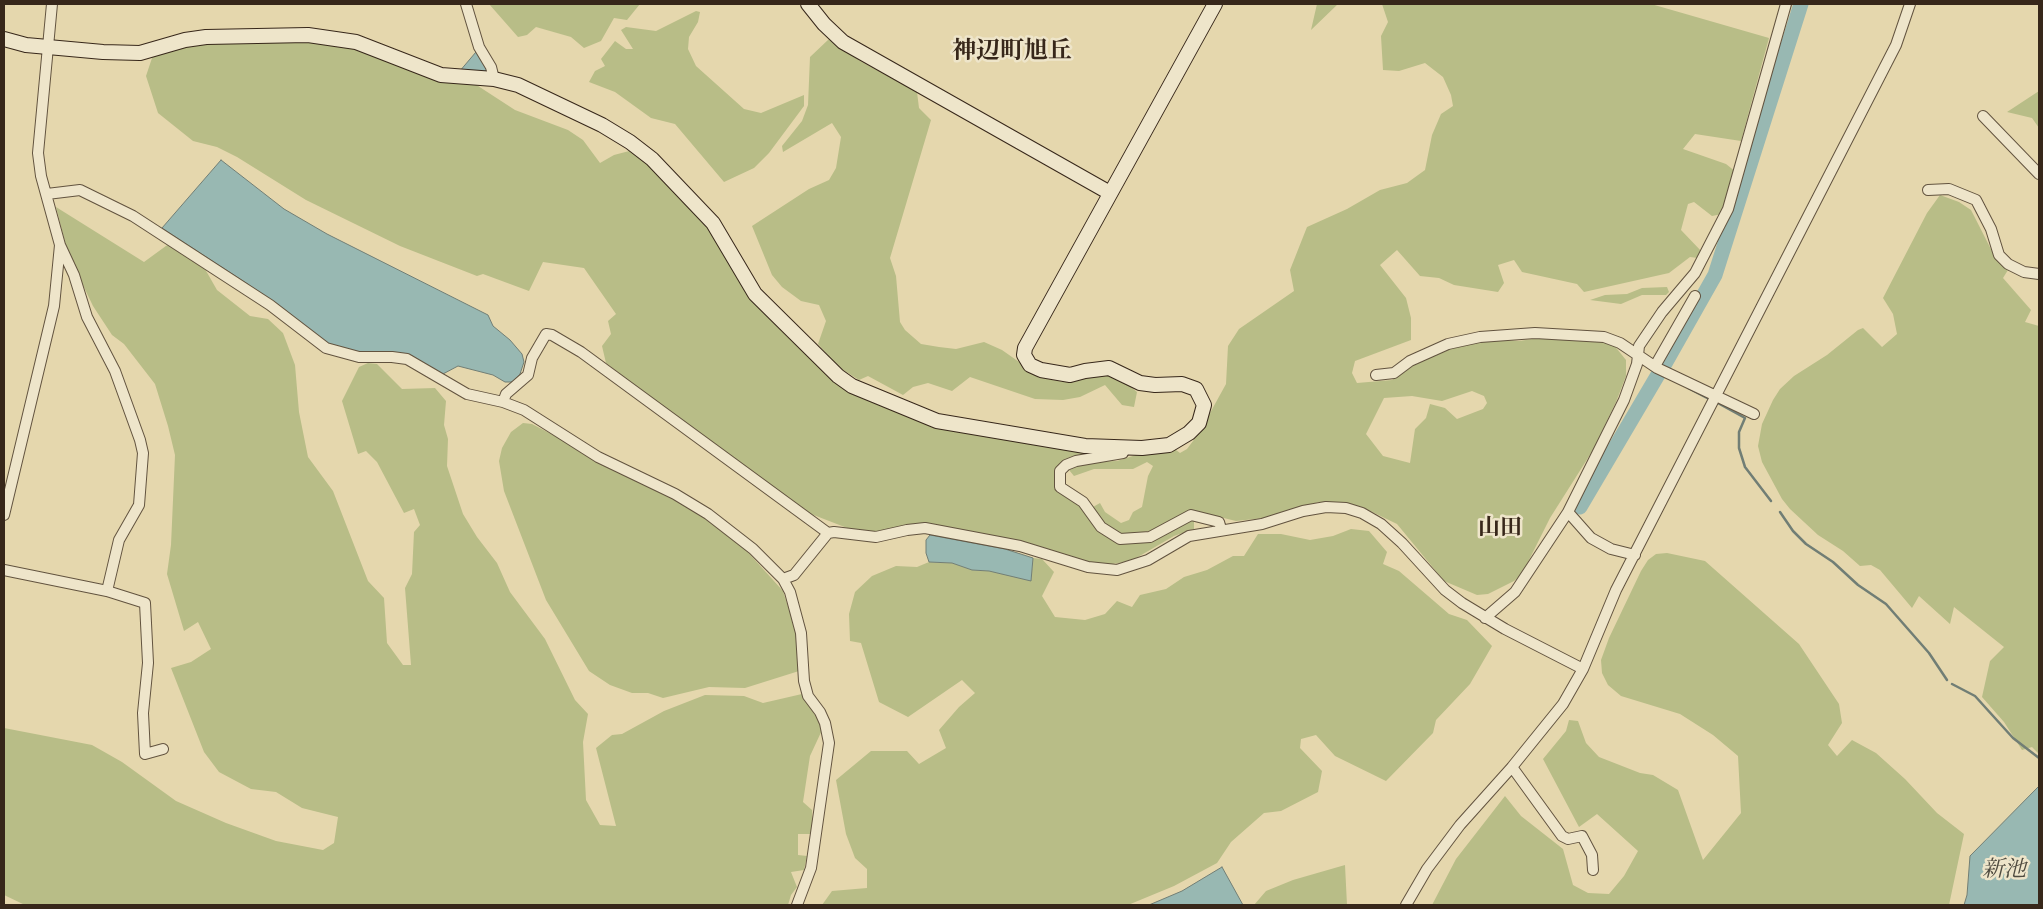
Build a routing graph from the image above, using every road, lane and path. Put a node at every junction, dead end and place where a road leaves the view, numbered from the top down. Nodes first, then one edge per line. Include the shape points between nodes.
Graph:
1 (52, 4) edge
2 (466, 4) edge
3 (808, 4) edge
4 (1215, 4) edge
5 (1786, 4) edge
6 (1910, 4) edge
7 (4, 39) edge
8 (46, 46) junction
9 (494, 79) junction
10 (1983, 116) dead end
11 (2039, 174) edge
12 (1928, 190) dead end
13 (1110, 193) junction
14 (47, 194) junction
15 (60, 245) junction
16 (2039, 274) edge
17 (1695, 296) dead end
18 (1638, 355) junction
19 (1659, 368) junction
20 (1376, 375) dead end
21 (1714, 396) junction
22 (503, 402) junction
23 (1754, 414) dead end
24 (1125, 447) junction
25 (1568, 512) junction
26 (4, 515) edge
27 (1221, 529) junction
28 (828, 533) junction
29 (1635, 555) junction
30 (4, 570) edge
31 (783, 579) junction
32 (107, 591) junction
33 (1485, 618) junction
34 (1580, 668) junction
35 (163, 749) dead end
36 (1512, 767) junction
37 (1593, 870) dead end
38 (797, 905) edge
39 (1406, 905) edge

1 - 8 street
2 - 9 street via 478,47 491,67
3 - 13 street via 843,42
4 - 13 street
5 - 18 street via 1728,209 1695,273 1657,319 1639,346
6 - 21 street via 1896,45
7 - 8 street
8 - 9 street via 140,52 206,37 308,35 356,42 441,75
8 - 14 street via 38,153
9 - 24 street via 518,85 602,125 652,160 713,223 755,294 852,386 937,421 1085,446
10 - 11 street
12 - 16 street via 1949,189 1976,200 1991,229 1999,255 2024,272
13 - 24 street via 1024,355 1030,365 1041,370 1070,375 1109,368 1140,383 1155,386 1182,384 1196,389 1204,405 1198,423 1190,433 1169,445
14 - 15 street
14 - 22 street via 80,190 133,216 270,305 326,348 359,357 407,359 453,388
15 - 26 street via 54,306
15 - 32 street via 87,316 115,371 143,453 139,505 119,540
17 - 19 street
18 - 19 street
18 - 20 street via 1604,337 1535,333 1480,337 1448,344 1394,373
18 - 25 street via 1624,400
19 - 21 street
21 - 23 street
21 - 29 street
22 - 28 street via 506,394 528,375 532,358 546,334 552,335 581,352
22 - 31 street via 524,410 598,457 675,494 708,514 736,534
24 - 27 street via 1123,453 1076,461 1060,471 1060,487 1083,502 1101,527 1120,539 1150,537 1191,515 1219,522
25 - 29 street via 1591,538 1611,549
25 - 33 street via 1515,592
27 - 28 street via 1189,536 1148,560 1117,570 1088,568 1020,546 925,528 876,537
27 - 33 street via 1262,524 1326,507 1362,513 1402,542 1445,590
28 - 31 street via 794,575
29 - 34 street via 1616,590 1597,640
30 - 32 street
31 - 38 street via 790,592 801,633 808,696 825,723 829,743 811,868
32 - 35 street via 145,603 148,663 143,714 145,754
33 - 34 street
34 - 36 street via 1563,704
36 - 37 street via 1562,836 1568,839 1582,836 1592,855
36 - 39 street via 1460,825 1427,869

